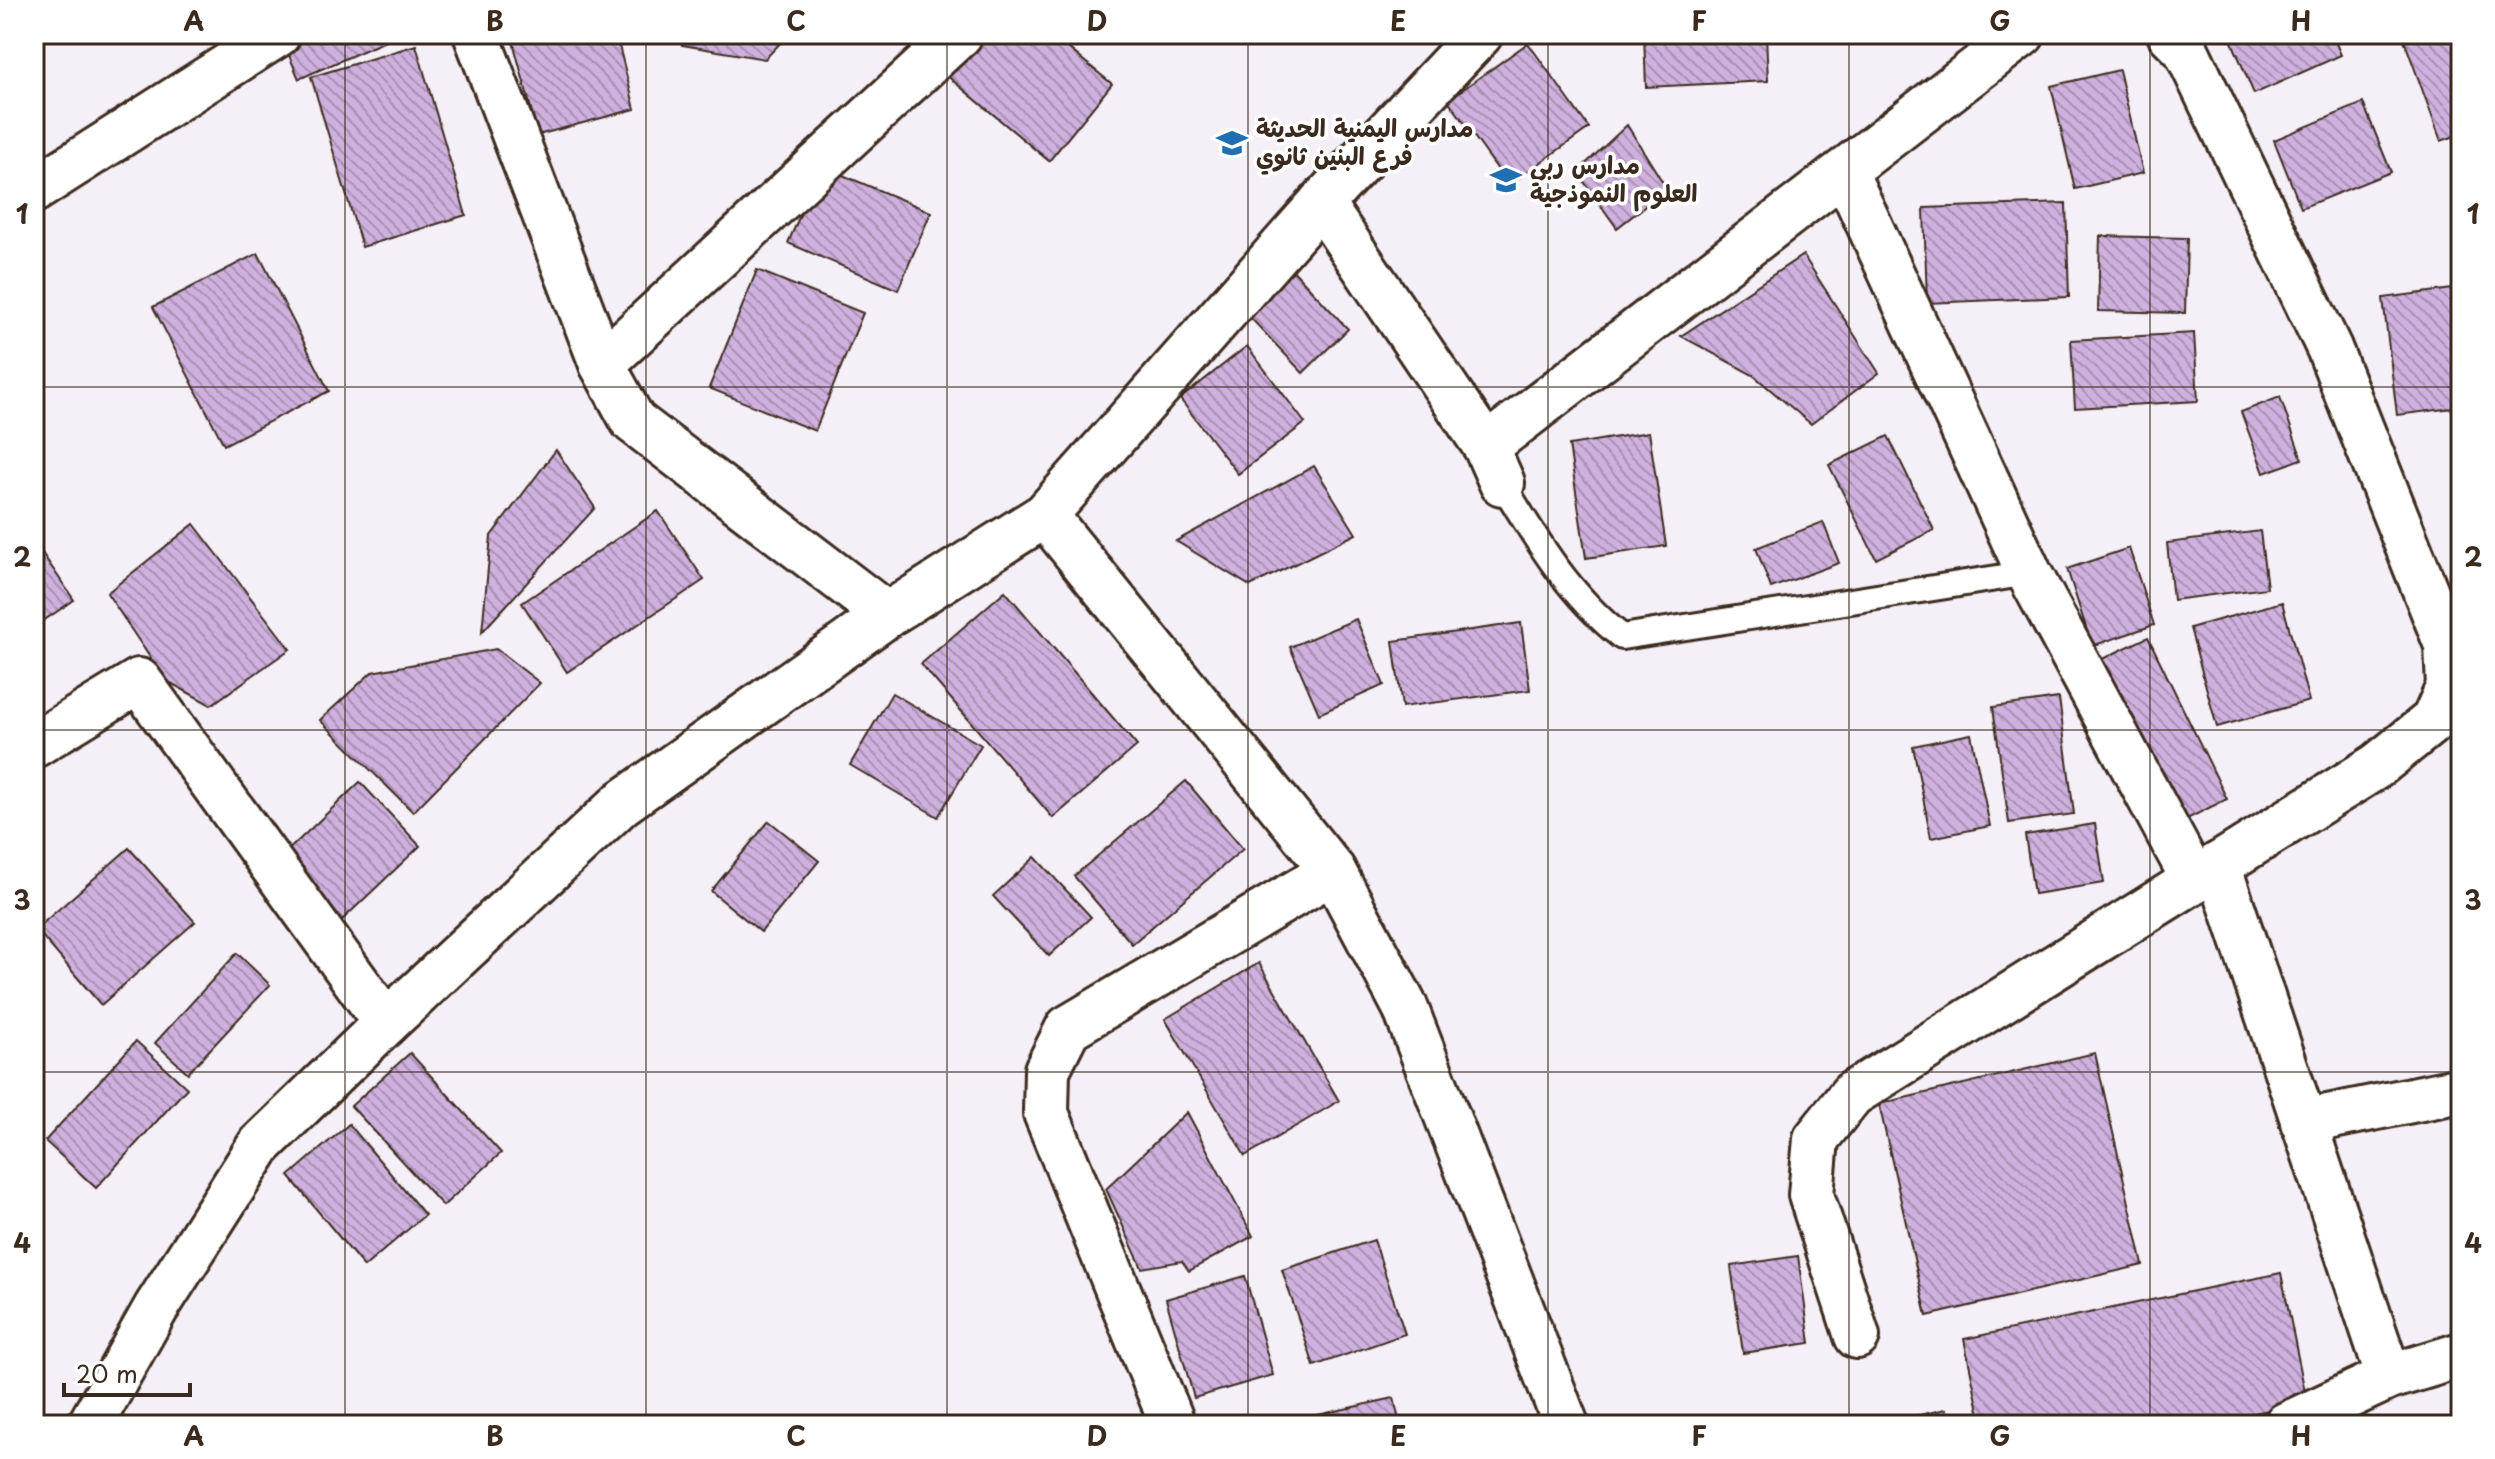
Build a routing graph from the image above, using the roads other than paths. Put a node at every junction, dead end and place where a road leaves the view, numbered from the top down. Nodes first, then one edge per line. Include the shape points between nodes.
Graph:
1 (278, 34) edge
2 (476, 34) edge
3 (960, 34) edge
4 (1480, 34) edge
5 (2022, 34) edge
6 (2170, 34) edge
7 (1845, 172) junction
8 (34, 190) edge
9 (1321, 203) junction
10 (602, 364) junction
11 (1494, 465) junction
12 (1045, 515) junction
13 (2029, 573) junction
14 (887, 615) junction
15 (34, 745) edge
16 (1333, 871) junction
17 (2206, 872) junction
18 (386, 1023) junction
19 (2461, 1090) edge
20 (2303, 1122) junction
21 (1857, 1336) dead end
22 (2461, 1355) edge
23 (2389, 1377) junction
24 (90, 1425) edge
25 (1173, 1425) edge
26 (1566, 1425) edge
27 (2286, 1425) edge

1 - 8 street
2 - 10 street
3 - 10 street
4 - 9 street
5 - 7 street
6 - 17 street via 2186,50 2329,348 2447,645 2449,686 2434,720 2377,766
7 - 11 street
7 - 13 street
9 - 11 street
9 - 12 street
10 - 14 street via 633,421
11 - 13 lane via 1548,558 1598,618 1622,637
12 - 14 street
12 - 16 street
13 - 17 street
14 - 18 street via 622,803
15 - 18 street via 139,681
16 - 25 street via 1068,1028 1047,1070 1046,1113
16 - 26 street via 1405,1007
17 - 20 street
17 - 21 street via 1852,1094 1816,1139 1811,1195
18 - 24 street via 260,1145 156,1308
19 - 20 street
20 - 23 street
22 - 23 street
23 - 27 street

